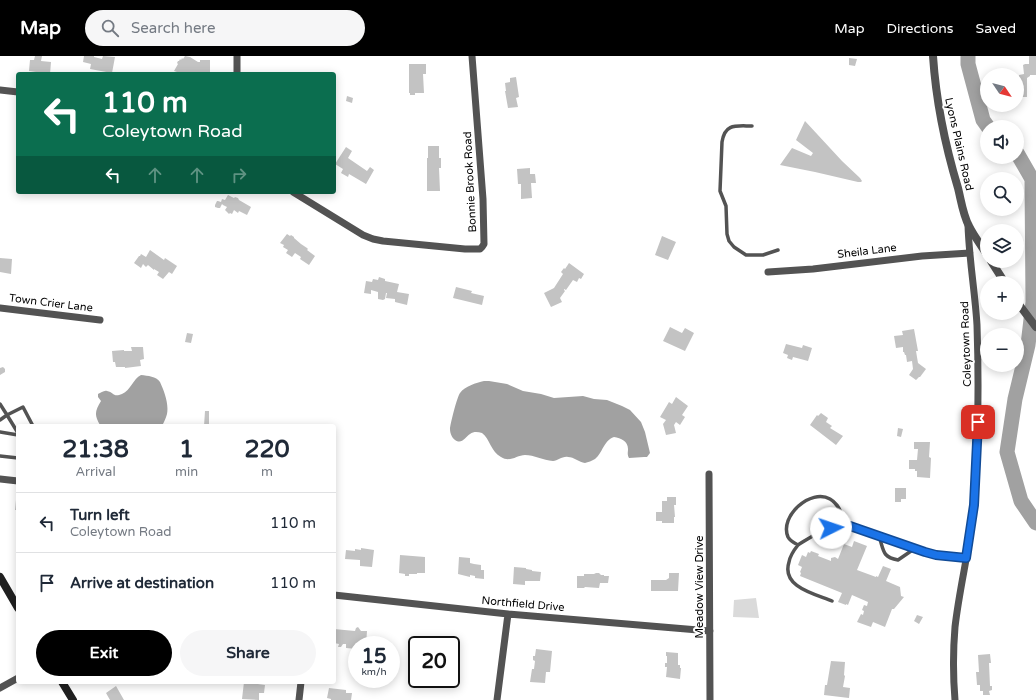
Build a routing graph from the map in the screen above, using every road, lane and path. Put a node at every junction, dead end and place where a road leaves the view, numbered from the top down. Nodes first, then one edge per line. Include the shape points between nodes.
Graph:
1 (237, 56) edge
2 (472, 56) edge
3 (933, 56) edge
4 (237, 72) edge
5 (0, 90) edge
6 (16, 92) edge
7 (752, 126) dead end
8 (296, 194) edge
9 (968, 225) junction
10 (980, 244) edge
11 (778, 250) dead end
12 (970, 253) junction
13 (768, 272) dead end
14 (0, 308) edge
15 (1024, 311) edge
16 (97, 319) dead end
17 (1036, 327) edge
18 (0, 404) edge
19 (8, 415) junction
20 (0, 420) edge
21 (32, 424) edge
22 (16, 430) edge
23 (0, 432) edge
24 (16, 434) edge
25 (0, 456) edge
26 (16, 458) edge
27 (709, 474) dead end
28 (0, 479) edge
29 (16, 481) edge
30 (850, 526) junction
31 (879, 536) junction
32 (798, 545) junction
33 (914, 549) junction
34 (966, 558) junction
35 (0, 577) edge
36 (336, 595) edge
37 (832, 601) dead end
38 (16, 605) edge
39 (508, 614) junction
40 (710, 631) junction
41 (16, 679) edge
42 (63, 684) edge
43 (301, 684) edge
44 (0, 688) edge
45 (73, 700) edge
46 (299, 700) edge
47 (497, 700) edge
48 (710, 700) edge
49 (955, 700) edge

1 - 4 street
2 - 8 street, Bonnie Brook Road via 483,199 484,244 480,249 373,239
3 - 9 street, Lyons Plains Road via 946,144
5 - 6 street
7 - 11 lane via 731,127 723,134 720,191 726,206 727,234 734,247 746,255 764,255
9 - 10 street, Lyons Plains Road
9 - 12 street, Coleytown Road
12 - 13 street, Sheila Lane
12 - 34 street, Coleytown Road via 977,326 978,404 974,505
14 - 16 street, Town Crier Lane
15 - 17 street
18 - 19 lane
19 - 20 lane
19 - 21 lane via 23,407
19 - 22 lane
23 - 24 lane
25 - 26 lane
27 - 40 street, Meadow View Drive
28 - 29 street
30 - 31 lane
30 - 32 lane via 822,530
30 - 32 lane via 838,506 830,499 812,498 794,510 787,522 789,538
31 - 33 lane
31 - 33 lane via 884,554 889,558 898,560
32 - 37 lane via 788,562 788,575 796,586
33 - 34 lane via 936,555
34 - 49 street, Coleytown Road via 954,641
35 - 38 main road
36 - 39 street, Northfield Drive
39 - 40 street, Northfield Drive
39 - 47 street
40 - 48 street, Meadow View Drive
41 - 44 street
42 - 45 main road
43 - 46 street

